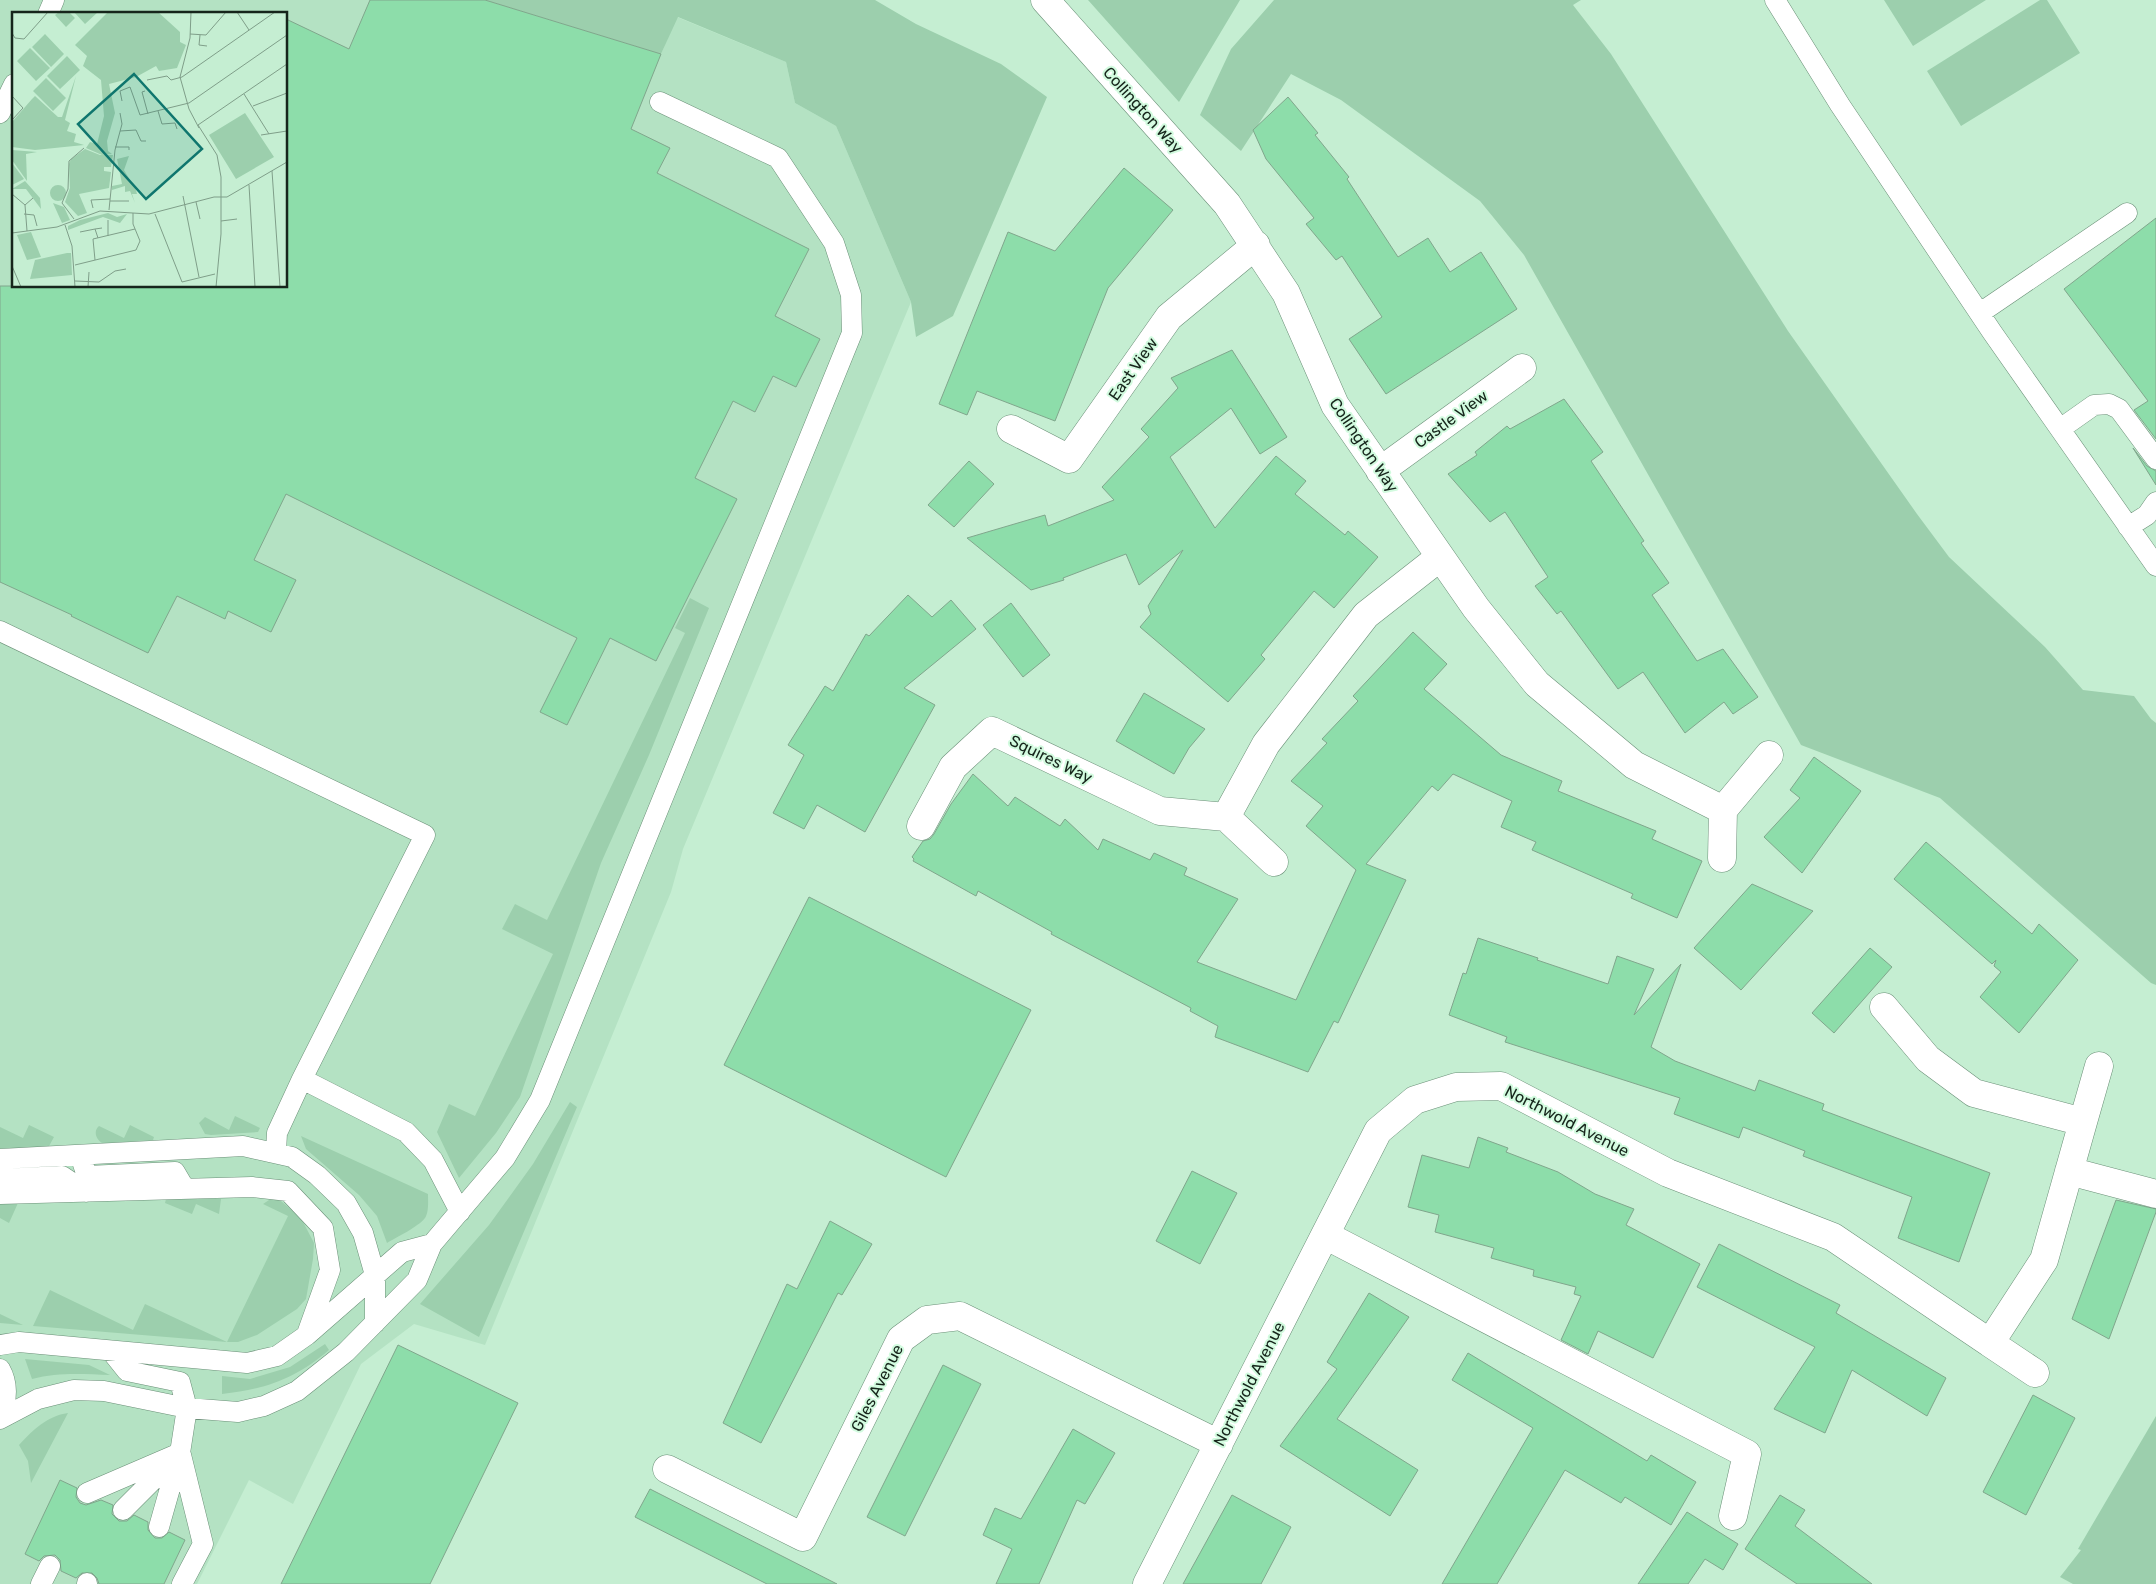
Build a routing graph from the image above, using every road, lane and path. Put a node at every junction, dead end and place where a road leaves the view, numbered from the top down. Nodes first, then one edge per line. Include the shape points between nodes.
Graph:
1 (54, 0) edge
2 (1045, 0) edge
3 (1775, 0) edge
4 (49, 12) edge
5 (12, 88) edge
6 (660, 102) dead end
7 (0, 113) edge
8 (2127, 213) dead end
9 (1256, 245) junction
10 (1980, 313) junction
11 (1522, 368) dead end
12 (2060, 428) junction
13 (1011, 429) dead end
14 (2155, 458) edge
15 (1380, 471) junction
16 (2156, 502) edge
17 (2128, 527) junction
18 (1440, 557) junction
19 (2156, 566) edge
20 (0, 630) edge
21 (1769, 755) dead end
22 (1723, 810) junction
23 (1226, 817) junction
24 (921, 826) dead end
25 (1722, 858) dead end
26 (1274, 862) dead end
27 (1884, 1007) dead end
28 (2099, 1066) dead end
29 (302, 1079) junction
30 (2083, 1122) junction
31 (276, 1152) junction
32 (80, 1155) junction
33 (0, 1159) edge
34 (2069, 1171) junction
35 (0, 1179) edge
36 (185, 1189) junction
37 (86, 1192) junction
38 (0, 1194) edge
39 (2156, 1194) edge
40 (460, 1212) junction
41 (1324, 1235) junction
42 (432, 1244) junction
43 (375, 1275) junction
44 (375, 1323) junction
45 (307, 1336) junction
46 (1990, 1343) junction
47 (0, 1345) edge
48 (111, 1351) junction
49 (0, 1369) edge
50 (2035, 1373) dead end
51 (187, 1408) junction
52 (0, 1418) edge
53 (1218, 1444) junction
54 (180, 1453) junction
55 (667, 1469) dead end
56 (87, 1493) dead end
57 (123, 1510) dead end
58 (1733, 1516) dead end
59 (159, 1527) dead end
60 (50, 1566) dead end
61 (41, 1584) edge
62 (182, 1584) edge
63 (1147, 1584) edge

1 - 4 lane
2 - 9 street, Collington Way via 1227,204
3 - 10 lane via 1840,105
5 - 7 lane
6 - 40 lane via 778,158 834,243 851,295 852,333 540,1100 505,1158
8 - 10 lane
9 - 13 street, East View via 1170,317 1068,459
9 - 15 street, Collington Way via 1286,293 1334,405
10 - 12 lane
11 - 15 street, Castle View
12 - 14 lane via 2094,405 2109,404 2119,409
12 - 17 lane
15 - 18 street, Collington Way
16 - 17 lane via 2147,515
17 - 19 lane
18 - 22 street, Collington Way via 1537,684 1634,765
18 - 23 street via 1366,616 1266,744
20 - 29 lane via 425,835
21 - 22 street
22 - 25 street
23 - 24 street, Squires Way via 1160,811 992,730 953,767
23 - 26 street
27 - 30 street via 1928,1059 1974,1093
28 - 30 street
29 - 31 lane via 277,1133
29 - 40 lane via 406,1132 433,1160
30 - 34 street
31 - 32 lane via 243,1146
31 - 43 lane via 292,1157 317,1175 346,1203 363,1233
32 - 33 lane
32 - 36 lane via 87,1176 175,1172
34 - 39 street
34 - 46 street via 2044,1260
35 - 37 lane via 62,1176
36 - 37 lane
36 - 45 lane via 252,1187 288,1191 323,1228 330,1270
37 - 38 lane
40 - 42 lane
41 - 46 street, Northwold Avenue via 1378,1131 1416,1100 1456,1086 1501,1086 1668,1173 1833,1237
41 - 53 street, Northwold Avenue
41 - 58 street via 1747,1454
42 - 43 lane via 402,1252
42 - 44 lane via 417,1280
43 - 44 lane
43 - 45 lane
44 - 51 lane via 346,1352 297,1391 264,1406 238,1412
45 - 48 lane via 277,1356 247,1363
46 - 50 street, Northwold Avenue
47 - 48 lane via 19,1342
48 - 51 lane via 127,1371 180,1382
49 - 52 lane via 6,1387 6,1404
51 - 52 lane via 104,1392 74,1390 38,1399
51 - 54 lane
53 - 55 street, Giles Avenue via 960,1316 927,1320 901,1339 803,1537
53 - 63 street, Northwold Avenue
54 - 56 lane
54 - 57 lane
54 - 59 lane
54 - 62 lane via 203,1544
60 - 61 lane

